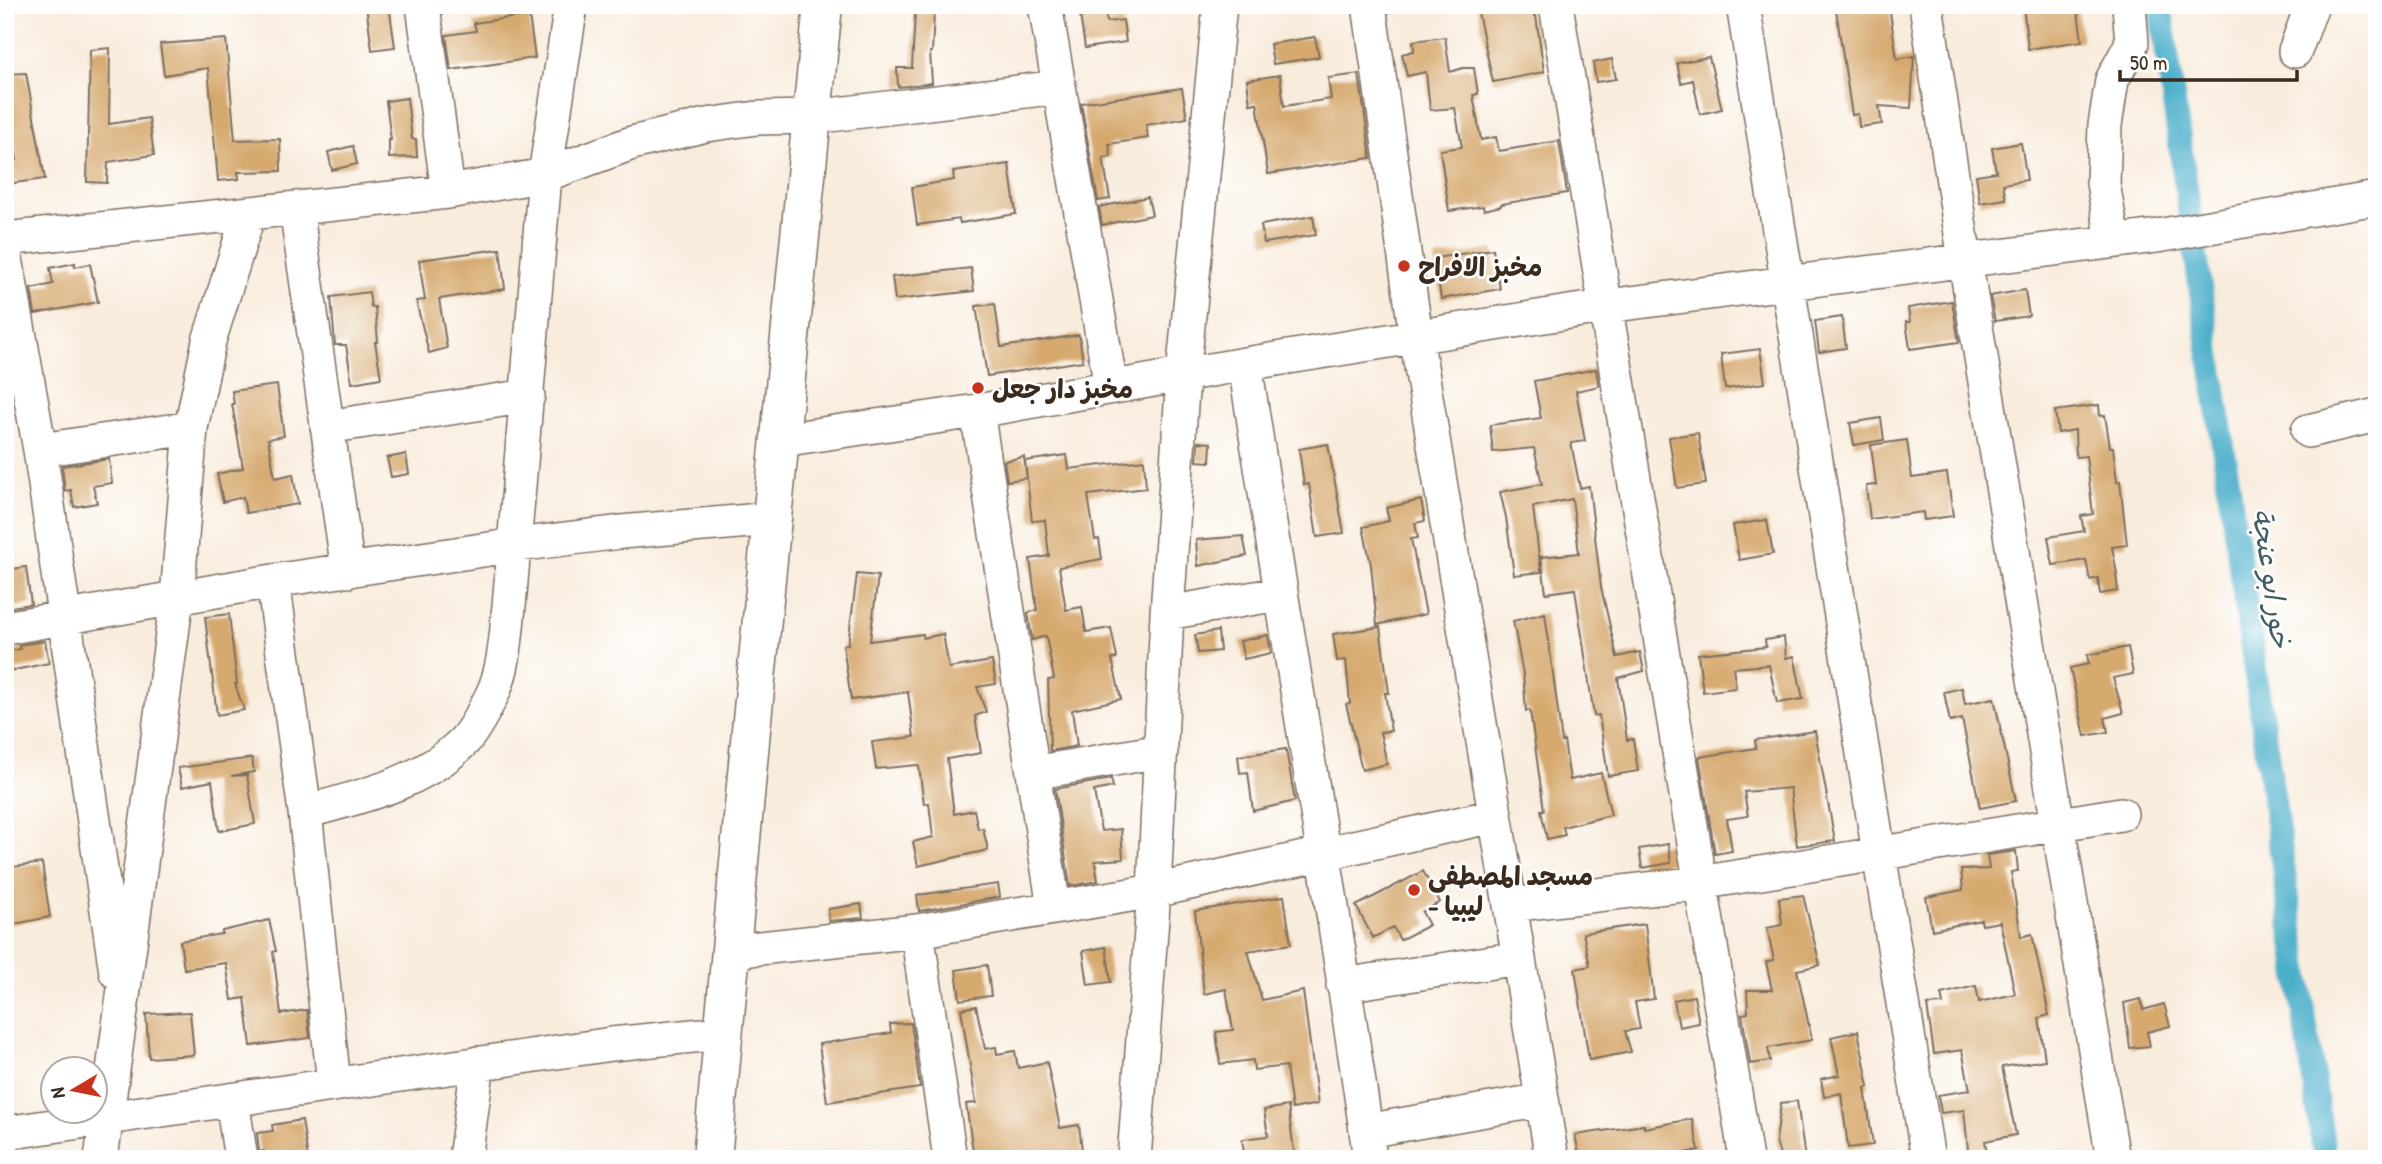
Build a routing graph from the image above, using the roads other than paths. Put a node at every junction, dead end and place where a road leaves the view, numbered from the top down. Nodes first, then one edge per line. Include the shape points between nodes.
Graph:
1 (423, 5) edge
2 (571, 5) edge
3 (822, 5) edge
4 (1045, 5) edge
5 (1220, 5) edge
6 (1369, 5) edge
7 (1556, 5) edge
8 (1743, 5) edge
9 (1926, 5) edge
10 (2129, 5) edge
11 (2312, 5) edge
12 (2295, 51) dead end
13 (1059, 87) junction
14 (813, 117) junction
15 (545, 175) junction
16 (448, 192) junction
17 (2377, 198) edge
18 (296, 208) junction
19 (249, 213) junction
20 (5, 239) edge
21 (2113, 242) junction
22 (5, 253) edge
23 (1965, 260) junction
24 (1787, 284) junction
25 (1607, 306) junction
26 (1416, 336) junction
27 (1245, 364) junction
28 (1182, 376) junction
29 (1111, 387) junction
30 (528, 396) junction
31 (977, 411) junction
32 (2377, 415) edge
33 (327, 427) junction
34 (191, 428) junction
35 (2308, 431) dead end
36 (781, 440) junction
37 (40, 450) junction
38 (773, 519) junction
39 (516, 545) junction
40 (348, 571) junction
41 (273, 580) junction
42 (1279, 594) junction
43 (177, 597) junction
44 (1167, 613) junction
45 (63, 617) junction
46 (5, 628) edge
47 (1161, 751) junction
48 (1033, 773) junction
49 (305, 812) junction
50 (2121, 814) dead end
51 (1494, 816) junction
52 (2057, 826) junction
53 (1323, 854) junction
54 (1877, 855) junction
55 (1700, 883) junction
56 (1154, 891) junction
57 (1510, 905) junction
58 (1054, 908) junction
59 (917, 930) junction
60 (732, 951) junction
61 (1519, 958) junction
62 (1343, 985) junction
63 (121, 1009) junction
64 (723, 1034) junction
65 (478, 1063) junction
66 (334, 1084) junction
67 (1542, 1100) junction
68 (232, 1101) junction
69 (108, 1103) edge
70 (108, 1118) edge
71 (52, 1126) edge
72 (105, 1126) edge
73 (5, 1133) edge
74 (1368, 1145) edge
75 (101, 1159) edge
76 (241, 1159) edge
77 (465, 1159) edge
78 (712, 1159) edge
79 (950, 1159) edge
80 (1134, 1159) edge
81 (1552, 1159) edge
82 (1746, 1159) edge
83 (1928, 1159) edge
84 (2113, 1159) edge

1 - 16 street
2 - 15 street
3 - 14 highway
4 - 13 street
5 - 28 street
6 - 26 street
7 - 25 street
8 - 24 street
9 - 23 street
10 - 21 street via 2132,43 2112,80 2105,125 2103,183
11 - 12 street
13 - 14 street
13 - 29 street
14 - 15 street via 706,125 632,143
14 - 36 highway
15 - 16 street
15 - 30 street
16 - 18 street
17 - 21 street
18 - 19 street
18 - 33 street
19 - 20 street
19 - 34 street via 209,341
21 - 23 street
22 - 37 street
23 - 24 street
23 - 52 street
24 - 25 street
24 - 54 street
25 - 26 street
25 - 55 street
26 - 27 street
26 - 51 street
27 - 28 street
27 - 42 street
28 - 29 street
28 - 44 street
29 - 31 street
30 - 33 street
30 - 39 street
31 - 36 street
31 - 48 street
32 - 35 street
33 - 40 street
34 - 37 street
34 - 43 street
36 - 38 highway
37 - 45 street
38 - 39 street
38 - 60 highway
39 - 40 street
39 - 49 street via 503,657 493,694 465,740 422,773
40 - 41 street
41 - 43 street
41 - 49 street
42 - 44 street
42 - 53 street
43 - 45 street
43 - 63 street
44 - 47 street
45 - 46 street
45 - 63 street
47 - 48 street
47 - 56 street
48 - 58 street
49 - 66 street
50 - 52 street
51 - 53 street
51 - 57 street
52 - 54 street
52 - 84 street
53 - 56 street
53 - 62 street
54 - 55 street
54 - 83 street
55 - 57 street
55 - 82 street
56 - 58 street
56 - 80 street
57 - 61 street
58 - 59 street
59 - 60 street
59 - 79 street
60 - 64 highway
61 - 62 street
61 - 67 street
62 - 74 street
63 - 69 street
64 - 65 street
64 - 78 highway
65 - 66 street
65 - 77 street
66 - 68 street
67 - 74 street
67 - 81 street
68 - 70 street
68 - 76 street
71 - 73 street
72 - 75 street

